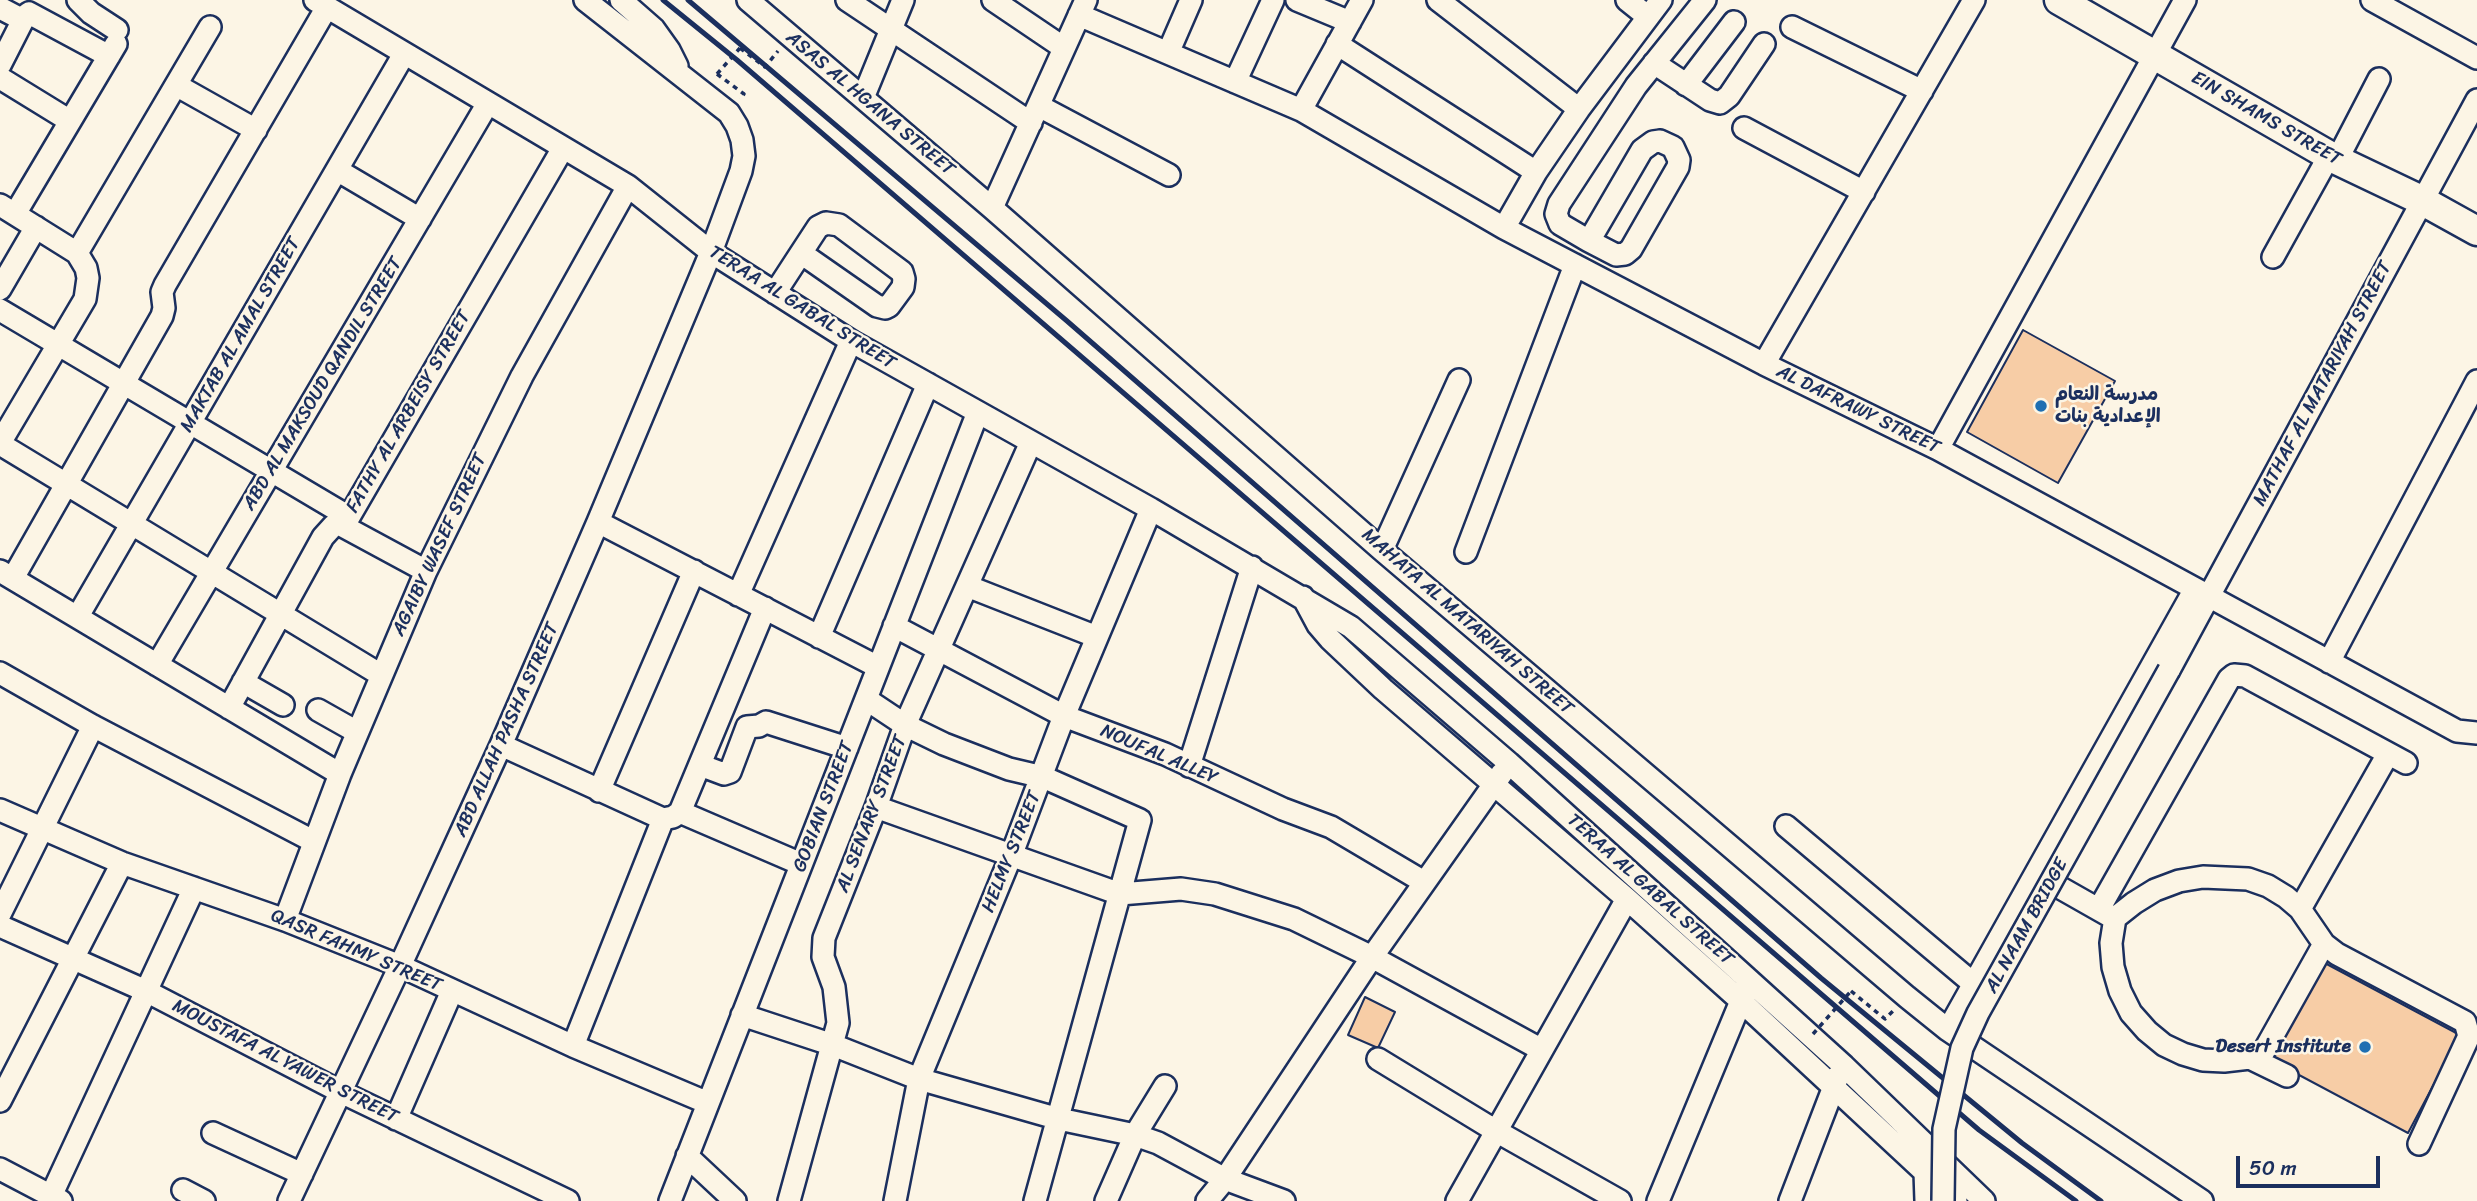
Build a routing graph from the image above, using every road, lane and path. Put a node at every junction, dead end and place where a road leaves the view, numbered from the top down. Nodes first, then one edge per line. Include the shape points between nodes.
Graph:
1 (78, 0) edge
2 (585, 0) edge
3 (621, 0) edge
4 (748, 0) edge
5 (847, 0) edge
6 (903, 0) edge
7 (993, 0) edge
8 (1191, 0) edge
9 (1273, 0) edge
10 (1297, 0) edge
11 (1362, 0) edge
12 (1438, 0) edge
13 (1627, 0) edge
14 (1705, 0) edge
15 (1975, 0) edge
16 (2059, 0) edge
17 (2185, 0) edge
18 (2372, 0) edge
19 (321, 4) edge
20 (1082, 7) edge
21 (0, 8) edge
22 (1654, 8) edge
23 (23, 20) junction
24 (1350, 22) junction
25 (1734, 22) dead end
26 (210, 27) dead end
27 (1792, 27) dead end
28 (890, 29) junction
29 (114, 43) junction
30 (1338, 44) junction
31 (1764, 44) dead end
32 (1065, 48) junction
33 (1168, 53) junction
34 (404, 54) junction
35 (2156, 56) junction
36 (2477, 58) edge
37 (1654, 64) junction
38 (0, 65) edge
39 (765, 66) dead end
40 (681, 74) junction
41 (0, 78) edge
42 (2379, 79) dead end
43 (1235, 82) junction
44 (176, 85) junction
45 (1686, 85) junction
46 (1922, 92) junction
47 (744, 94) dead end
48 (863, 98) junction
49 (2477, 100) edge
50 (488, 103) junction
51 (1579, 109) junction
52 (1301, 110) junction
53 (1035, 115) junction
54 (71, 121) junction
55 (1745, 128) dead end
56 (256, 130) junction
57 (563, 148) junction
58 (2333, 158) junction
59 (337, 170) junction
60 (1536, 172) junction
61 (1169, 174) dead end
62 (628, 186) junction
63 (1864, 192) junction
64 (2421, 200) junction
65 (992, 208) junction
66 (8, 210) edge
67 (420, 219) junction
68 (36, 227) junction
69 (1504, 228) junction
70 (2477, 231) edge
71 (1589, 241) junction
72 (711, 253) junction
73 (801, 253) junction
74 (2273, 257) dead end
75 (82, 260) junction
76 (1575, 265) junction
77 (0, 289) edge
78 (775, 293) junction
79 (0, 310) edge
80 (851, 341) junction
81 (58, 344) junction
82 (1764, 364) junction
83 (1459, 380) dead end
84 (2477, 381) edge
85 (125, 384) junction
86 (928, 384) junction
87 (978, 412) junction
88 (190, 422) junction
89 (1031, 442) junction
90 (0, 443) edge
91 (1938, 449) junction
92 (271, 472) junction
93 (67, 485) junction
94 (1151, 509) junction
95 (344, 521) junction
96 (598, 522) junction
97 (132, 524) junction
98 (1382, 550) junction
99 (1466, 552) dead end
100 (1252, 567) junction
101 (426, 571) junction
102 (694, 571) junction
103 (211, 573) junction
104 (4, 576) edge
105 (967, 586) junction
106 (2202, 592) junction
107 (738, 595) junction
108 (1302, 596) junction
109 (765, 608) junction
110 (281, 613) junction
111 (78, 616) junction
112 (894, 626) junction
113 (819, 637) junction
114 (1097, 637) junction
115 (938, 650) junction
116 (2329, 662) junction
117 (157, 665) junction
118 (878, 667) junction
119 (2169, 670) joint
120 (0, 673) edge
121 (380, 675) junction
122 (243, 682) junction
123 (866, 699) junction
124 (283, 705) dead end
125 (229, 708) junction
126 (318, 710) dead end
127 (1064, 716) junction
128 (905, 725) junction
129 (93, 726) junction
130 (357, 732) junction
131 (2467, 732) edge
132 (501, 746) junction
133 (846, 748) junction
134 (1509, 763) junction
135 (700, 765) junction
136 (1189, 766) junction
137 (340, 774) junction
138 (1042, 777) junction
139 (1494, 784) junction
140 (599, 791) junction
141 (876, 807) junction
142 (0, 810) edge
143 (672, 815) junction
144 (1786, 826) dead end
145 (42, 829) junction
146 (313, 841) junction
147 (1011, 856) junction
148 (122, 863) junction
149 (801, 864) junction
150 (2035, 874) junction
151 (1424, 882) junction
152 (194, 888) junction
153 (1120, 894) junction
154 (1627, 900) junction
155 (2300, 909) junction
156 (0, 914) edge
157 (2107, 914) junction
158 (285, 920) junction
159 (0, 926) edge
160 (2324, 944) junction
161 (1372, 957) junction
162 (72, 959) junction
163 (400, 966) junction
164 (1750, 981) junction
165 (1975, 985) junction
166 (452, 990) junction
167 (146, 991) junction
168 (1741, 1001) junction
169 (743, 1015) junction
170 (1885, 1019) dead end
171 (1948, 1030) junction
172 (1813, 1034) dead end
173 (833, 1045) junction
174 (573, 1046) junction
175 (1542, 1050) junction
176 (1378, 1059) dead end
177 (2259, 1060) junction
178 (1842, 1065) junction
179 (2287, 1076) dead end
180 (919, 1079) junction
181 (1165, 1086) dead end
182 (1834, 1086) junction
183 (341, 1092) junction
184 (0, 1101) edge
185 (708, 1103) junction
186 (396, 1119) junction
187 (1059, 1119) junction
188 (1496, 1131) junction
189 (213, 1133) dead end
190 (1135, 1135) junction
191 (2419, 1144) dead end
192 (687, 1156) junction
193 (0, 1169) edge
194 (1925, 1172) junction
195 (302, 1174) junction
196 (1225, 1179) junction
197 (183, 1190) dead end
198 (44, 1196) edge
199 (556, 1198) edge
200 (204, 1201) edge
201 (289, 1201) edge
202 (670, 1201) edge
203 (735, 1201) edge
204 (789, 1201) edge
205 (895, 1201) edge
206 (1035, 1201) edge
207 (1106, 1201) edge
208 (1207, 1201) edge
209 (1284, 1201) edge
210 (1457, 1201) edge
211 (1620, 1201) edge
212 (1658, 1201) edge
213 (1790, 1201) edge
214 (1926, 1201) edge
215 (1943, 1201) edge
216 (1956, 1201) edge
217 (1984, 1201) edge
218 (2202, 1201) edge

1 - 29 street
2 - 40 street, ABD ALLAH PASHA STREET
3 - 40 street via 654,29
4 - 48 street, ASAS AL HGANA STREET
5 - 28 street
6 - 28 street
7 - 32 street
8 - 33 street
9 - 43 street
10 - 24 street
11 - 24 street
12 - 51 street
13 - 22 street
14 - 37 street
15 - 46 street
16 - 35 main road, EIN SHAMS STREET
17 - 35 street
18 - 36 street
19 - 34 street, TERAA AL GABAL STREET
19 - 56 street
20 - 32 street
20 - 33 street, AL DAFRAWY STREET
21 - 23 street
22 - 51 street
23 - 29 street via 26,14 33,14
23 - 38 street
24 - 30 street
25 - 45 street
26 - 44 street
27 - 46 street
28 - 48 street
28 - 53 street
29 - 54 street
30 - 52 street
30 - 60 street
31 - 45 street via 1725,100 1714,103
32 - 53 street
33 - 43 street, AL DAFRAWY STREET
34 - 50 street, TERAA AL GABAL STREET
34 - 59 street, MAKTAB AL AMAL STREET
35 - 58 main road, EIN SHAMS STREET
35 - 91 street
37 - 45 street
37 - 71 street via 1557,209 1560,224
39 - 47 path, bridge via 740,48 717,74
40 - 72 street, ABD ALLAH PASHA STREET via 729,113 742,140 741,171
41 - 54 street
42 - 58 street
43 - 52 street, AL DAFRAWY STREET
44 - 56 street
44 - 75 street
46 - 63 street
48 - 65 street, ASAS AL HGANA STREET
49 - 64 street, MATHAF AL MATARIYAH STREET
50 - 57 street, TERAA AL GABAL STREET
50 - 67 street, ABD AL MAKSOUD QANDIL STREET
51 - 60 street
52 - 69 street, AL DAFRAWY STREET
53 - 61 street
53 - 65 street
54 - 66 street
55 - 63 street
56 - 85 street via 165,285 163,312
57 - 62 street, TERAA AL GABAL STREET
57 - 95 street, FATHY AL ARBEISY STREET
58 - 64 main road, EIN SHAMS STREET
58 - 74 street
59 - 67 street
59 - 88 street, MAKTAB AL AMAL STREET
60 - 69 street
62 - 72 street, TERAA AL GABAL STREET
62 - 101 street, AGAIBY WASEF STREET via 522,376
63 - 82 street
64 - 70 main road, EIN SHAMS STREET
64 - 106 street, MATHAF AL MATARIYAH STREET
65 - 98 street, MAHATA AL MATARIYAH STREET
66 - 68 street
67 - 92 street, ABD AL MAKSOUD QANDIL STREET
68 - 75 street
68 - 77 street
69 - 76 street, AL DAFRAWY STREET
71 - 71 street via 1616,255 1628,252 1678,167 1673,148 1653,142 1642,150
72 - 78 street, TERAA AL GABAL STREET
72 - 96 street, ABD ALLAH PASHA STREET
73 - 73 street via 818,228 835,223 899,269 904,283 892,303 881,308
73 - 78 street
75 - 81 street via 88,289
76 - 82 street, AL DAFRAWY STREET
76 - 99 street
78 - 80 street, TERAA AL GABAL STREET
79 - 81 street
80 - 86 street, TERAA AL GABAL STREET
80 - 107 street
81 - 85 street
81 - 90 street
82 - 91 street, AL DAFRAWY STREET
83 - 98 street
84 - 116 street
85 - 88 street
85 - 93 street
86 - 87 street, TERAA AL GABAL STREET
86 - 113 street
87 - 89 street, TERAA AL GABAL STREET
87 - 112 street, GOBIAN STREET
88 - 92 street
88 - 97 street, MAKTAB AL AMAL STREET
89 - 94 street, TERAA AL GABAL STREET
89 - 105 street, AL SENARY STREET
90 - 93 street
91 - 106 street, AL DAFRAWY STREET
92 - 95 street
92 - 103 street, ABD AL MAKSOUD QANDIL STREET
93 - 97 street
93 - 104 street
94 - 100 street, TERAA AL GABAL STREET
94 - 114 street, HELMY STREET
95 - 101 street
95 - 110 street, FATHY AL ARBEISY STREET via 323,537
96 - 102 street
96 - 132 street, ABD ALLAH PASHA STREET
97 - 103 street
97 - 111 street, MAKTAB AL AMAL STREET
98 - 171 street, MAHATA AL MATARIYAH STREET
100 - 108 street, TERAA AL GABAL STREET
100 - 136 street
101 - 121 street, AGAIBY WASEF STREET
102 - 107 street
102 - 140 street
103 - 110 street
103 - 117 street, ABD AL MAKSOUD QANDIL STREET
104 - 111 street
105 - 114 street
105 - 115 street, AL SENARY STREET
106 - 116 street, AL DAFRAWY STREET
106 - 119 street, MATHAF AL MATARIYAH STREET
106 - 150 street, MATHAF AL MATARIYAH STREET
107 - 109 street
108 - 134 street, TERAA AL GABAL STREET via 1352,626
108 - 139 street, TERAA AL GABAL STREET via 1318,625 1342,652
109 - 113 street
109 - 135 street
110 - 121 street
110 - 122 street, FATHY AL ARBEISY STREET
111 - 117 street
112 - 115 street, NOUFAL ALLEY
112 - 118 street, GOBIAN STREET
113 - 118 street
114 - 127 street, HELMY STREET
115 - 127 street, NOUFAL ALLEY
115 - 128 street, AL SENARY STREET
116 - 131 street, AL DAFRAWY STREET
117 - 125 street
118 - 123 street, GOBIAN STREET
119 - 215 street, AL NAAM BRIDGE, bridge via 1962,1048 1944,1129
120 - 129 street
121 - 130 street, AGAIBY WASEF STREET
122 - 124 street
122 - 125 street, FATHY AL ARBEISY STREET
123 - 128 street
123 - 133 street, GOBIAN STREET
125 - 137 street
126 - 130 street
127 - 136 street, NOUFAL ALLEY
127 - 138 street, HELMY STREET
128 - 138 street via 976,758
128 - 141 street, AL SENARY STREET
129 - 145 street
129 - 146 street
130 - 137 street, AGAIBY WASEF STREET
132 - 140 street
132 - 163 street, ABD ALLAH PASHA STREET
133 - 135 street via 766,722 747,727 730,772
133 - 149 street, GOBIAN STREET
134 - 139 street
134 - 164 street, TERAA AL GABAL STREET
135 - 143 street
136 - 151 street, NOUFAL ALLEY via 1331,827
137 - 146 street, AGAIBY WASEF STREET
138 - 147 street, HELMY STREET
138 - 153 street via 1140,820
139 - 151 street
139 - 154 street, TERAA AL GABAL STREET
140 - 143 street
141 - 147 street
141 - 173 street, AL SENARY STREET via 824,938 823,957 834,987 838,1023
142 - 145 street, QASR FAHMY STREET
143 - 149 street
143 - 174 street
144 - 165 street
145 - 148 street, QASR FAHMY STREET
145 - 156 street
146 - 158 street, AGAIBY WASEF STREET
147 - 153 street
147 - 180 street, HELMY STREET
148 - 152 street, QASR FAHMY STREET
148 - 162 street
149 - 169 street, GOBIAN STREET
150 - 157 street
150 - 165 street, MATHAF AL MATARIYAH STREET
151 - 161 street
152 - 158 street, QASR FAHMY STREET
152 - 167 street
153 - 161 street via 1181,889 1215,894 1294,919
153 - 187 street
154 - 168 street, TERAA AL GABAL STREET
154 - 175 street
155 - 157 street via 2268,886 2203,877 2155,890
155 - 157 street via 2397,758 2245,676 2234,676
155 - 160 street
157 - 177 street via 2120,991 2147,1031 2164,1045 2203,1060
158 - 163 street, QASR FAHMY STREET
159 - 162 street, MOUSTAFA AL YAWER STREET
160 - 177 street
160 - 191 street via 2468,1027 2469,1036
161 - 175 street
161 - 196 street
162 - 167 street, MOUSTAFA AL YAWER STREET
162 - 184 street
163 - 166 street, QASR FAHMY STREET
163 - 183 street, ABD ALLAH PASHA STREET
164 - 168 street
164 - 178 street, TERAA AL GABAL STREET
165 - 171 street, MATHAF AL MATARIYAH STREET
166 - 174 street, QASR FAHMY STREET
166 - 186 street
167 - 183 street, MOUSTAFA AL YAWER STREET
167 - 198 street
168 - 182 street, TERAA AL GABAL STREET
168 - 212 street
169 - 173 street
169 - 185 street, GOBIAN STREET
170 - 172 path, bridge via 1851,991
171 - 218 street, MAHATA AL MATARIYAH STREET
173 - 180 street
173 - 204 street, AL SENARY STREET
174 - 185 street, QASR FAHMY STREET
175 - 188 street
176 - 188 street
177 - 179 street
178 - 182 street
178 - 217 street, TERAA AL GABAL STREET
180 - 187 street
180 - 205 street, HELMY STREET
181 - 190 street
182 - 194 street, TERAA AL GABAL STREET
182 - 213 street
183 - 186 street, MOUSTAFA AL YAWER STREET
183 - 195 street, ABD ALLAH PASHA STREET
185 - 192 street, GOBIAN STREET
186 - 199 street, MOUSTAFA AL YAWER STREET
187 - 190 street
187 - 206 street
188 - 210 street
188 - 211 street
189 - 195 street
190 - 196 street
190 - 207 street
192 - 202 street, GOBIAN STREET
192 - 203 street
193 - 198 street
194 - 214 street
194 - 216 street, TERAA AL GABAL STREET
195 - 201 street, ABD ALLAH PASHA STREET
196 - 208 street
196 - 209 street
197 - 200 street

